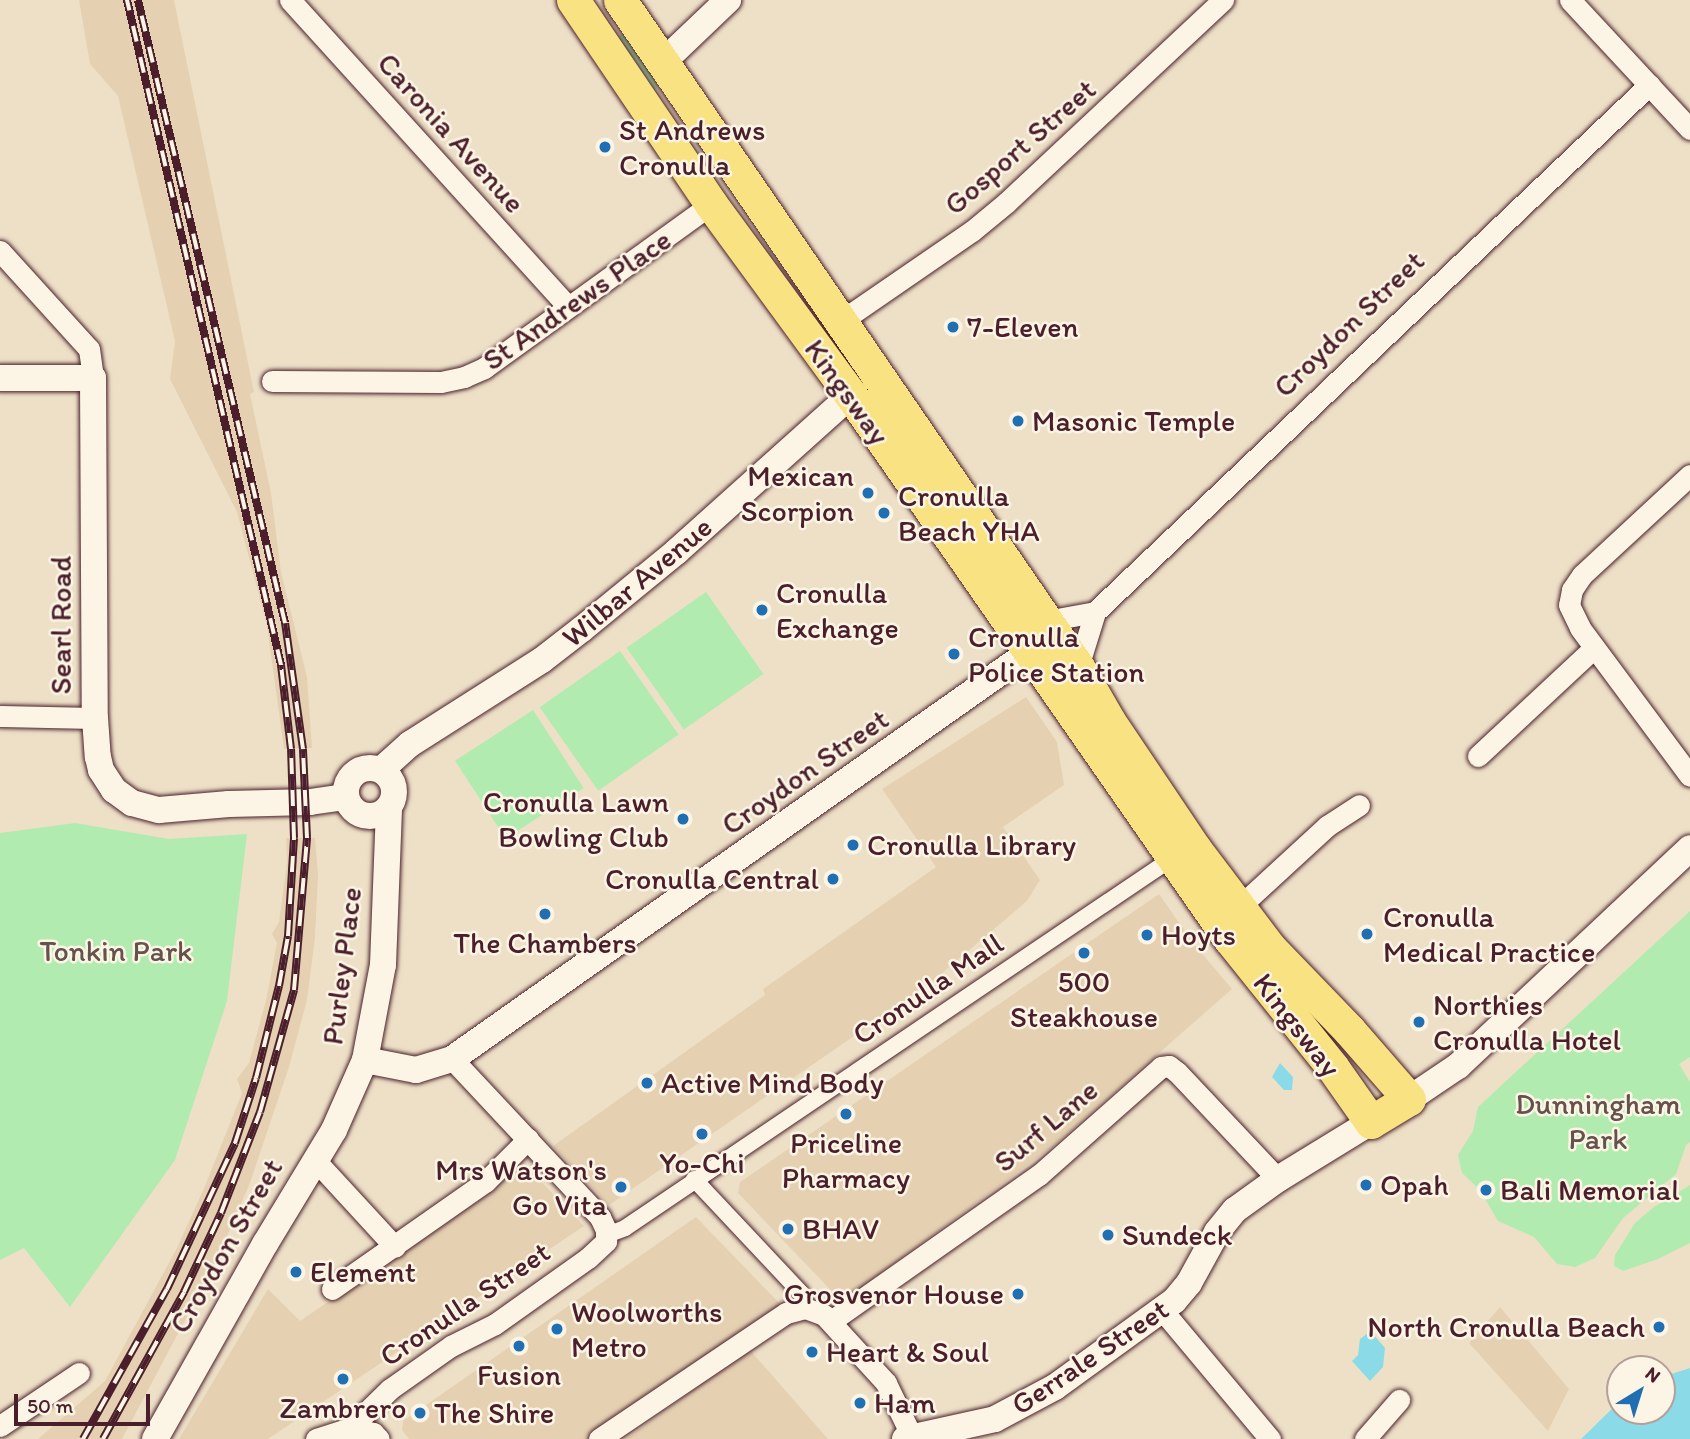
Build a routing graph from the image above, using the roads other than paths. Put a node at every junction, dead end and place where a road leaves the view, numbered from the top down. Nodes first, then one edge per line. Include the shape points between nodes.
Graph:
1 (290, 0) edge
2 (572, 0) edge
3 (620, 0) edge
4 (728, 0) edge
5 (1223, 0) edge
6 (1570, 0) edge
7 (663, 62) junction
8 (1649, 85) junction
9 (1690, 129) edge
10 (744, 182) junction
11 (711, 204) junction
12 (0, 251) edge
13 (568, 307) junction
14 (841, 321) junction
15 (877, 374) junction
16 (0, 378) edge
17 (93, 378) junction
18 (272, 381) dead end
19 (851, 395) junction
20 (1690, 475) edge
21 (1006, 562) junction
22 (1095, 612) junction
23 (1046, 621) junction
24 (1594, 648) junction
25 (1028, 653) junction
26 (1078, 667) junction
27 (0, 716) edge
28 (95, 718) junction
29 (1109, 721) junction
30 (1478, 756) dead end
31 (381, 770) junction
32 (1690, 776) edge
33 (346, 797) junction
34 (1359, 805) dead end
35 (379, 812) junction
36 (1690, 848) edge
37 (1174, 857) junction
38 (1239, 907) junction
39 (1349, 1030) junction
40 (452, 1059) junction
41 (365, 1060) junction
42 (1333, 1068) junction
43 (355, 1087) joint
44 (1409, 1100) junction
45 (1371, 1122) junction
46 (528, 1139) junction
47 (316, 1160) junction
48 (694, 1179) junction
49 (1278, 1179) junction
50 (607, 1235) junction
51 (395, 1247) junction
52 (332, 1289) dead end
53 (805, 1308) junction
54 (1163, 1311) junction
55 (831, 1321) junction
56 (79, 1373) dead end
57 (1399, 1400) dead end
58 (0, 1426) edge
59 (350, 1428) junction
60 (908, 1438) edge
61 (155, 1439) edge
62 (316, 1439) edge
63 (379, 1439) edge
64 (599, 1439) edge
65 (1270, 1439) edge
66 (1365, 1439) edge

1 - 13 street, Caronia Avenue
2 - 11 main road, Kingsway
3 - 7 main road, Kingsway
4 - 7 street
5 - 14 street, Gosport Street via 1007,202
6 - 8 street
7 - 10 main road, Kingsway
8 - 9 street
8 - 22 street, Croydon Street
10 - 11 main road, St Andrews Place
10 - 14 main road, Kingsway
11 - 13 street, St Andrews Place
11 - 19 main road, Kingsway
12 - 17 street, Searl Road via 89,349
13 - 18 street, St Andrews Place via 484,368 464,377 441,382
14 - 15 main road, Kingsway
15 - 19 main road, Wilbar Avenue
15 - 21 main road, Kingsway
16 - 17 street
17 - 28 street, Searl Road
19 - 25 main road, Kingsway
19 - 31 street, Wilbar Avenue via 686,544 582,629 542,660 410,744
20 - 24 street via 1572,590 1572,613
21 - 23 main road, Kingsway
21 - 25 main road via 1027,625
22 - 23 street
22 - 26 street, Croydon Street
23 - 26 main road, Kingsway
24 - 30 street
24 - 32 street
25 - 29 main road via 1055,668
25 - 37 main road, Kingsway
25 - 40 street, Croydon Street
26 - 29 main road, Kingsway
27 - 28 street
28 - 33 street, Searl Road via 101,770 114,790 144,807 159,810
29 - 38 main road, Kingsway
31 - 33 street via 366,767 352,775
31 - 35 street via 394,786 394,797
33 - 35 street via 354,810
34 - 38 street via 1327,826
35 - 41 street, Purley Place via 388,853 383,965
36 - 44 street via 1458,1066
37 - 42 main road, Kingsway via 1229,938
37 - 48 street, Cronulla Mall
38 - 39 main road, Kingsway via 1270,948
39 - 42 main road via 1359,1061 1348,1071
39 - 44 main road, Kingsway
40 - 41 street, Croydon Street via 416,1070
40 - 46 street
41 - 43 street, Purley Place
42 - 45 main road, Kingsway
43 - 47 street, Croydon Street
44 - 45 main road, Gerrale Street
45 - 49 street, Gerrale Street
46 - 50 street via 600,1217
46 - 51 street via 485,1182
47 - 51 street
47 - 61 street, Croydon Street
48 - 50 street, Cronulla Mall via 625,1228
48 - 53 street via 801,1293
49 - 54 street, Gerrale Street via 1226,1219 1189,1283
49 - 55 street, Surf Lane via 1177,1072 1161,1067 1039,1175
50 - 59 street, Cronulla Street via 588,1258 495,1325 452,1346 390,1389
51 - 52 street
53 - 55 street
53 - 64 street via 786,1312
54 - 60 street, Gerrale Street via 1016,1411 952,1431
54 - 65 street
55 - 60 street via 886,1383
56 - 58 street
57 - 66 street
59 - 62 street, Cronulla Street
59 - 63 street

